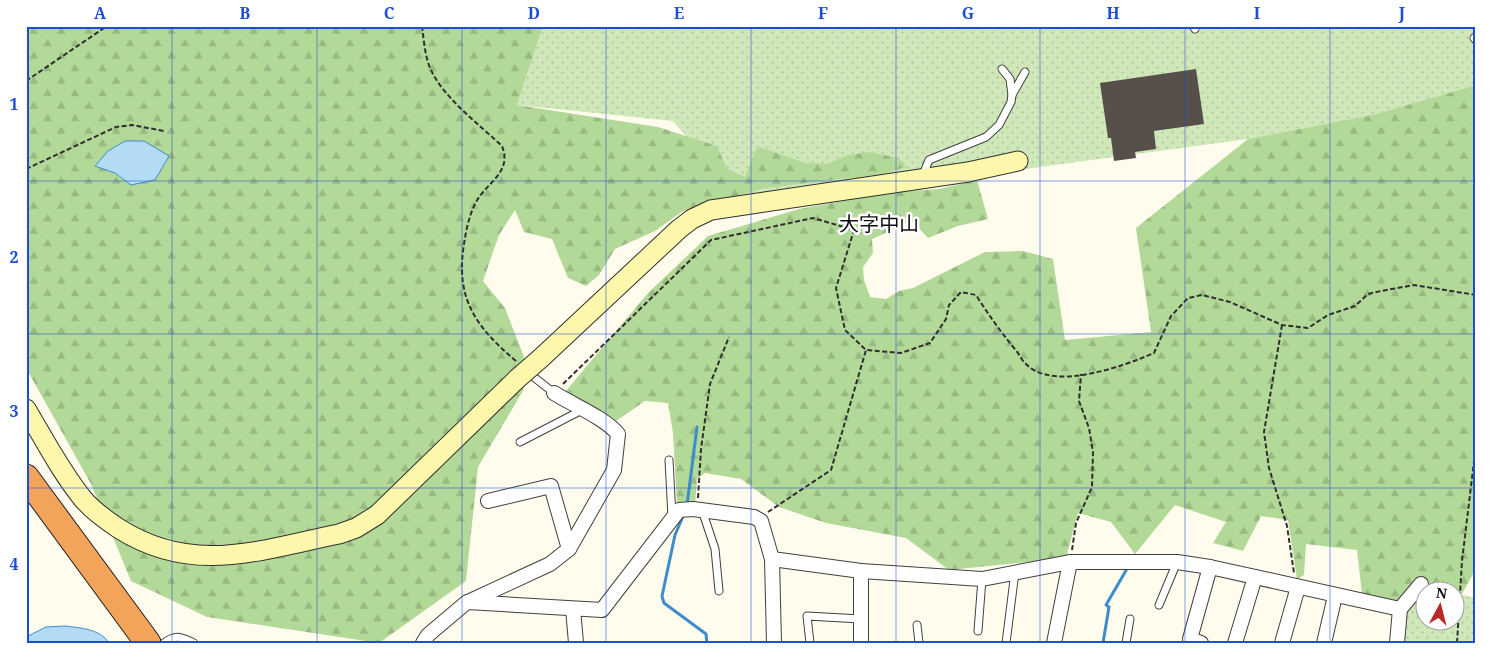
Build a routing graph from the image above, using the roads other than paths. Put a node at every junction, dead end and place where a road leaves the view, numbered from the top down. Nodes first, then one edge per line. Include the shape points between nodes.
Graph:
1 (1002, 69) dead end
2 (1025, 72) dead end
3 (1012, 95) junction
4 (1018, 161) dead end
5 (922, 179) junction
6 (526, 378) junction
7 (554, 392) joint
8 (26, 410) edge
9 (582, 410) junction
10 (520, 442) dead end
11 (669, 460) dead end
12 (26, 477) edge
13 (488, 501) dead end
14 (700, 510) junction
15 (672, 520) junction
16 (569, 549) junction
17 (772, 559) junction
18 (1070, 562) junction
19 (1177, 562) junction
20 (1210, 567) junction
21 (861, 571) junction
22 (1016, 572) junction
23 (1255, 577) junction
24 (982, 579) junction
25 (1297, 586) junction
26 (719, 591) dead end
27 (1414, 593) edge
28 (1335, 596) junction
29 (467, 602) junction
30 (1159, 605) dead end
31 (572, 609) junction
32 (1400, 609) junction
33 (861, 619) junction
34 (1130, 619) dead end
35 (917, 626) dead end
36 (978, 631) dead end
37 (148, 643) edge
38 (164, 643) edge
39 (194, 643) edge
40 (423, 643) edge
41 (576, 643) edge
42 (774, 643) edge
43 (810, 643) edge
44 (861, 643) edge
45 (919, 643) edge
46 (1006, 643) edge
47 (1054, 643) edge
48 (1126, 643) edge
49 (1201, 643) edge
50 (1235, 643) edge
51 (1282, 643) edge
52 (1324, 643) edge
53 (1397, 643) edge

1 - 3 lane via 1010,80
2 - 3 lane
3 - 5 lane via 999,125 986,136 929,160
4 - 5 street
5 - 6 street, bridge via 732,206 711,210 692,219 541,358
6 - 7 lane
6 - 8 street via 377,515 356,528 226,556 200,557 157,548 101,517 75,488
7 - 9 street
9 - 10 lane
9 - 16 street via 609,423 618,434 614,470
11 - 15 lane
12 - 37 highway
13 - 16 street via 551,486
14 - 15 street via 679,510
14 - 17 street via 761,520
14 - 26 lane via 715,550
15 - 31 street via 602,610
16 - 29 street via 550,564
17 - 21 street
17 - 42 street
18 - 19 street
18 - 22 street
18 - 47 street
19 - 20 street
19 - 30 lane
20 - 23 street
20 - 49 street via 1190,639
21 - 24 street
21 - 33 street
22 - 24 street
22 - 46 lane
23 - 25 street
23 - 50 street
24 - 36 lane
25 - 28 street
25 - 51 street
27 - 32 street
28 - 32 street
28 - 52 street
29 - 31 street
29 - 40 street
31 - 41 street
32 - 53 street
33 - 43 lane via 807,616
33 - 44 street
34 - 48 lane
35 - 45 lane
38 - 39 lane via 178,636

